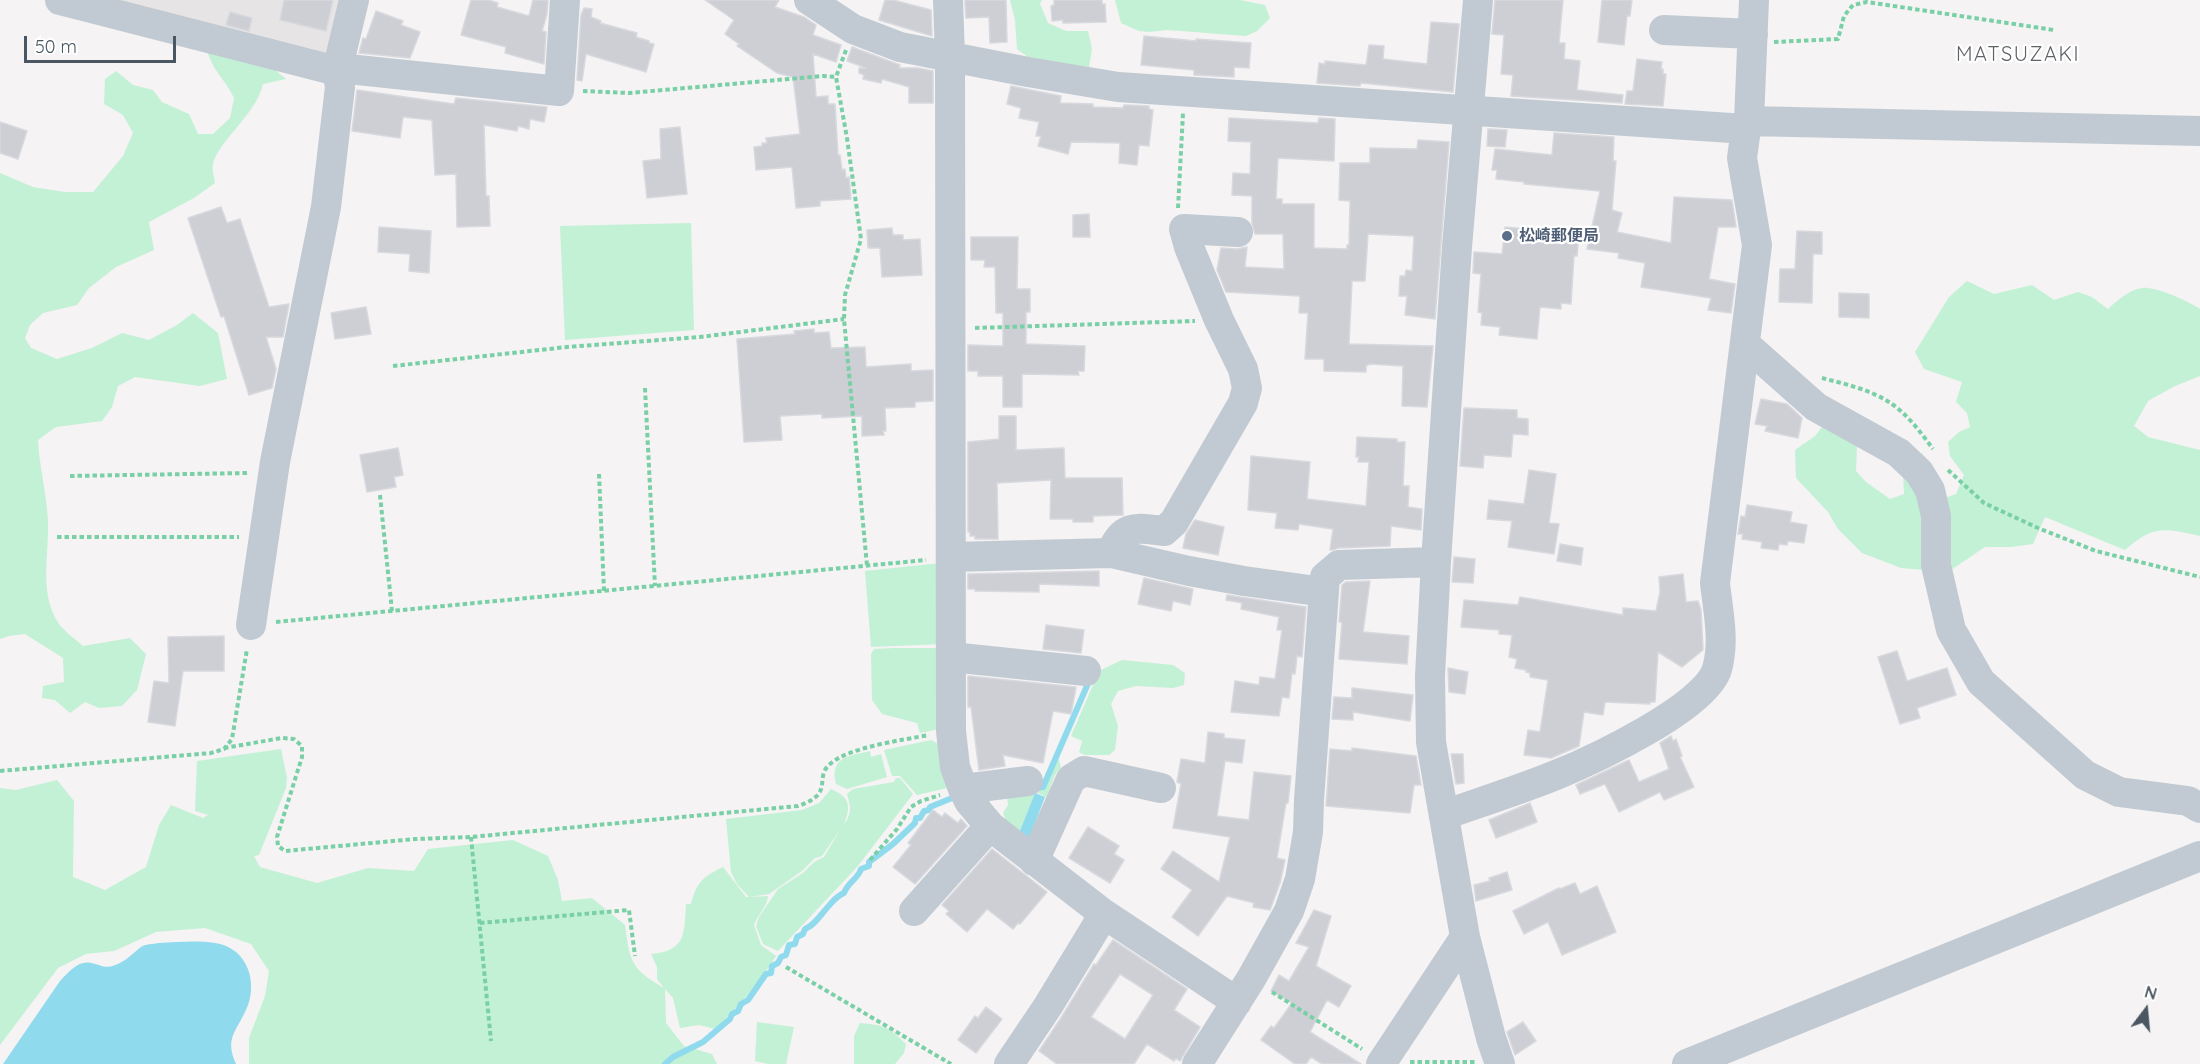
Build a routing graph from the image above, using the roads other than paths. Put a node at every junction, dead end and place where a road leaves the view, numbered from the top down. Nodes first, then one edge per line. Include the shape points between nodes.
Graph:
1 (60, 0) edge
2 (354, 0) edge
3 (565, 0) edge
4 (809, 0) edge
5 (948, 0) edge
6 (1479, 0) edge
7 (1754, 0) edge
8 (1664, 30) dead end
9 (1753, 39) junction
10 (950, 56) junction
11 (337, 71) junction
12 (1470, 111) junction
13 (1747, 125) junction
14 (2200, 131) edge
15 (1238, 232) dead end
16 (1746, 345) junction
17 (1112, 553) junction
18 (951, 557) junction
19 (1436, 562) junction
20 (1324, 592) junction
21 (251, 625) road end
22 (951, 657) junction
23 (1086, 671) dead end
24 (1028, 781) dead end
25 (1161, 788) dead end
26 (963, 789) junction
27 (2200, 808) edge
28 (1444, 815) junction
29 (990, 826) junction
30 (2200, 856) edge
31 (1034, 861) junction
32 (914, 911) dead end
33 (1104, 914) junction
34 (1465, 937) junction
35 (1244, 991) junction
36 (1381, 1063) edge
37 (1500, 1063) edge
38 (1009, 1064) edge
39 (1197, 1064) edge
40 (1686, 1064) edge

1 - 11 street
2 - 11 street
3 - 11 street via 559,91
4 - 10 street via 853,29 900,46
5 - 10 street
6 - 12 street
7 - 9 street
8 - 9 street
9 - 13 street
10 - 12 street via 1118,87
10 - 18 street
11 - 21 street via 340,87 326,207 274,473
12 - 13 street
12 - 19 street
13 - 14 street
13 - 16 street via 1742,158 1757,245
15 - 17 street via 1184,229 1219,320 1243,369 1247,388 1243,403 1174,522 1164,531 1125,531
16 - 27 street via 1816,407 1899,453 1919,472 1930,490 1936,516 1936,565 1951,630 1981,682 2085,775 2119,792 2188,801
16 - 28 street via 1715,583 1721,636 1717,670 1708,687 1656,726 1567,770
17 - 18 street
17 - 20 street via 1233,579
18 - 22 street
19 - 20 street via 1339,565 1325,577
19 - 28 street via 1431,742
20 - 35 street via 1308,832 1300,879 1288,911
22 - 23 street
22 - 26 street via 951,731 955,767
24 - 26 street
25 - 31 street via 1084,771 1078,774 1071,779
26 - 29 street
28 - 34 street
29 - 31 street
29 - 32 street
30 - 40 street
31 - 33 street
33 - 35 street
33 - 38 street
34 - 36 street
34 - 37 street
35 - 39 street

